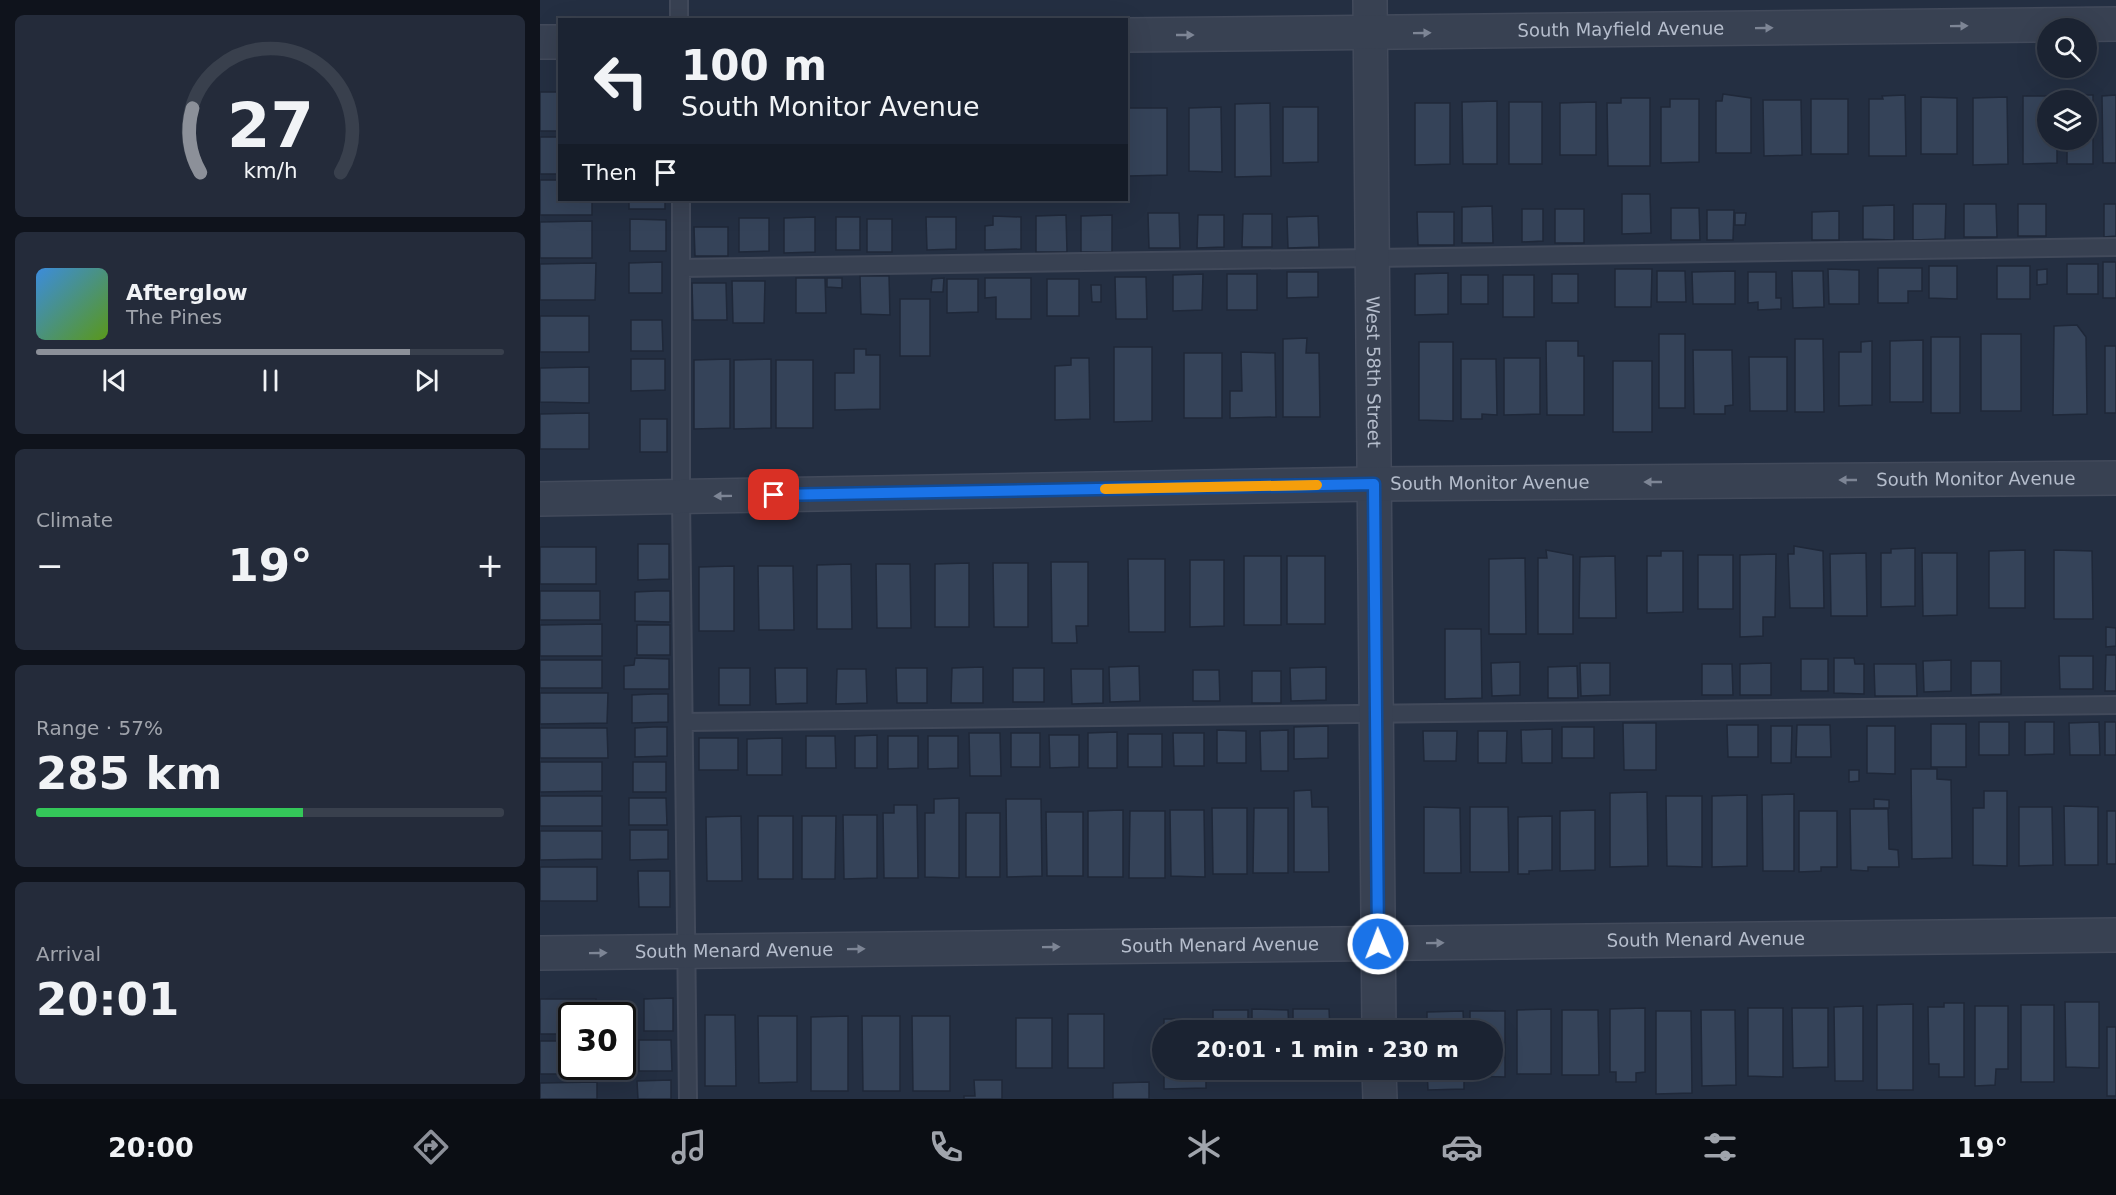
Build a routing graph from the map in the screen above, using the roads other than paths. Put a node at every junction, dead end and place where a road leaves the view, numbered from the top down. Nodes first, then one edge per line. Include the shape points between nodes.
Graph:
1 (679, 0) edge
2 (1370, 0) edge
3 (679, 18) edge
4 (2116, 24) edge
5 (1370, 33) junction
6 (1128, 35) edge
7 (540, 42) edge
8 (558, 42) edge
9 (681, 201) edge
10 (2116, 248) edge
11 (1372, 257) junction
12 (682, 268) junction
13 (2116, 478) edge
14 (1374, 484) junction
15 (681, 497) junction
16 (540, 499) edge
17 (2116, 705) edge
18 (1376, 715) junction
19 (685, 722) junction
20 (2116, 934) edge
21 (1378, 944) junction
22 (687, 951) junction
23 (540, 953) edge
24 (1379, 1020) edge
25 (1379, 1080) edge
26 (688, 1099) edge
27 (1380, 1099) edge

1 - 3 lane
2 - 5 street, West 58th Street
5 -> 4 street, South Mayfield Avenue
6 -> 5 street, South Mayfield Avenue
5 - 11 street, West 58th Street
7 - 8 street
9 - 12 lane
10 - 11 lane
11 - 12 lane
11 - 14 street, West 58th Street
12 - 15 lane
13 -> 14 street, South Monitor Avenue
14 -> 15 street, South Monitor Avenue
14 - 18 street, West 58th Street
15 - 16 street, South Monitor Avenue
15 - 19 lane
17 - 18 lane
18 - 19 lane
18 - 21 street, West 58th Street
19 - 22 lane
21 -> 20 street, South Menard Avenue
22 -> 21 street, South Menard Avenue
21 - 24 street, West 58th Street
23 -> 22 street, South Menard Avenue
22 - 26 lane
25 - 27 street

